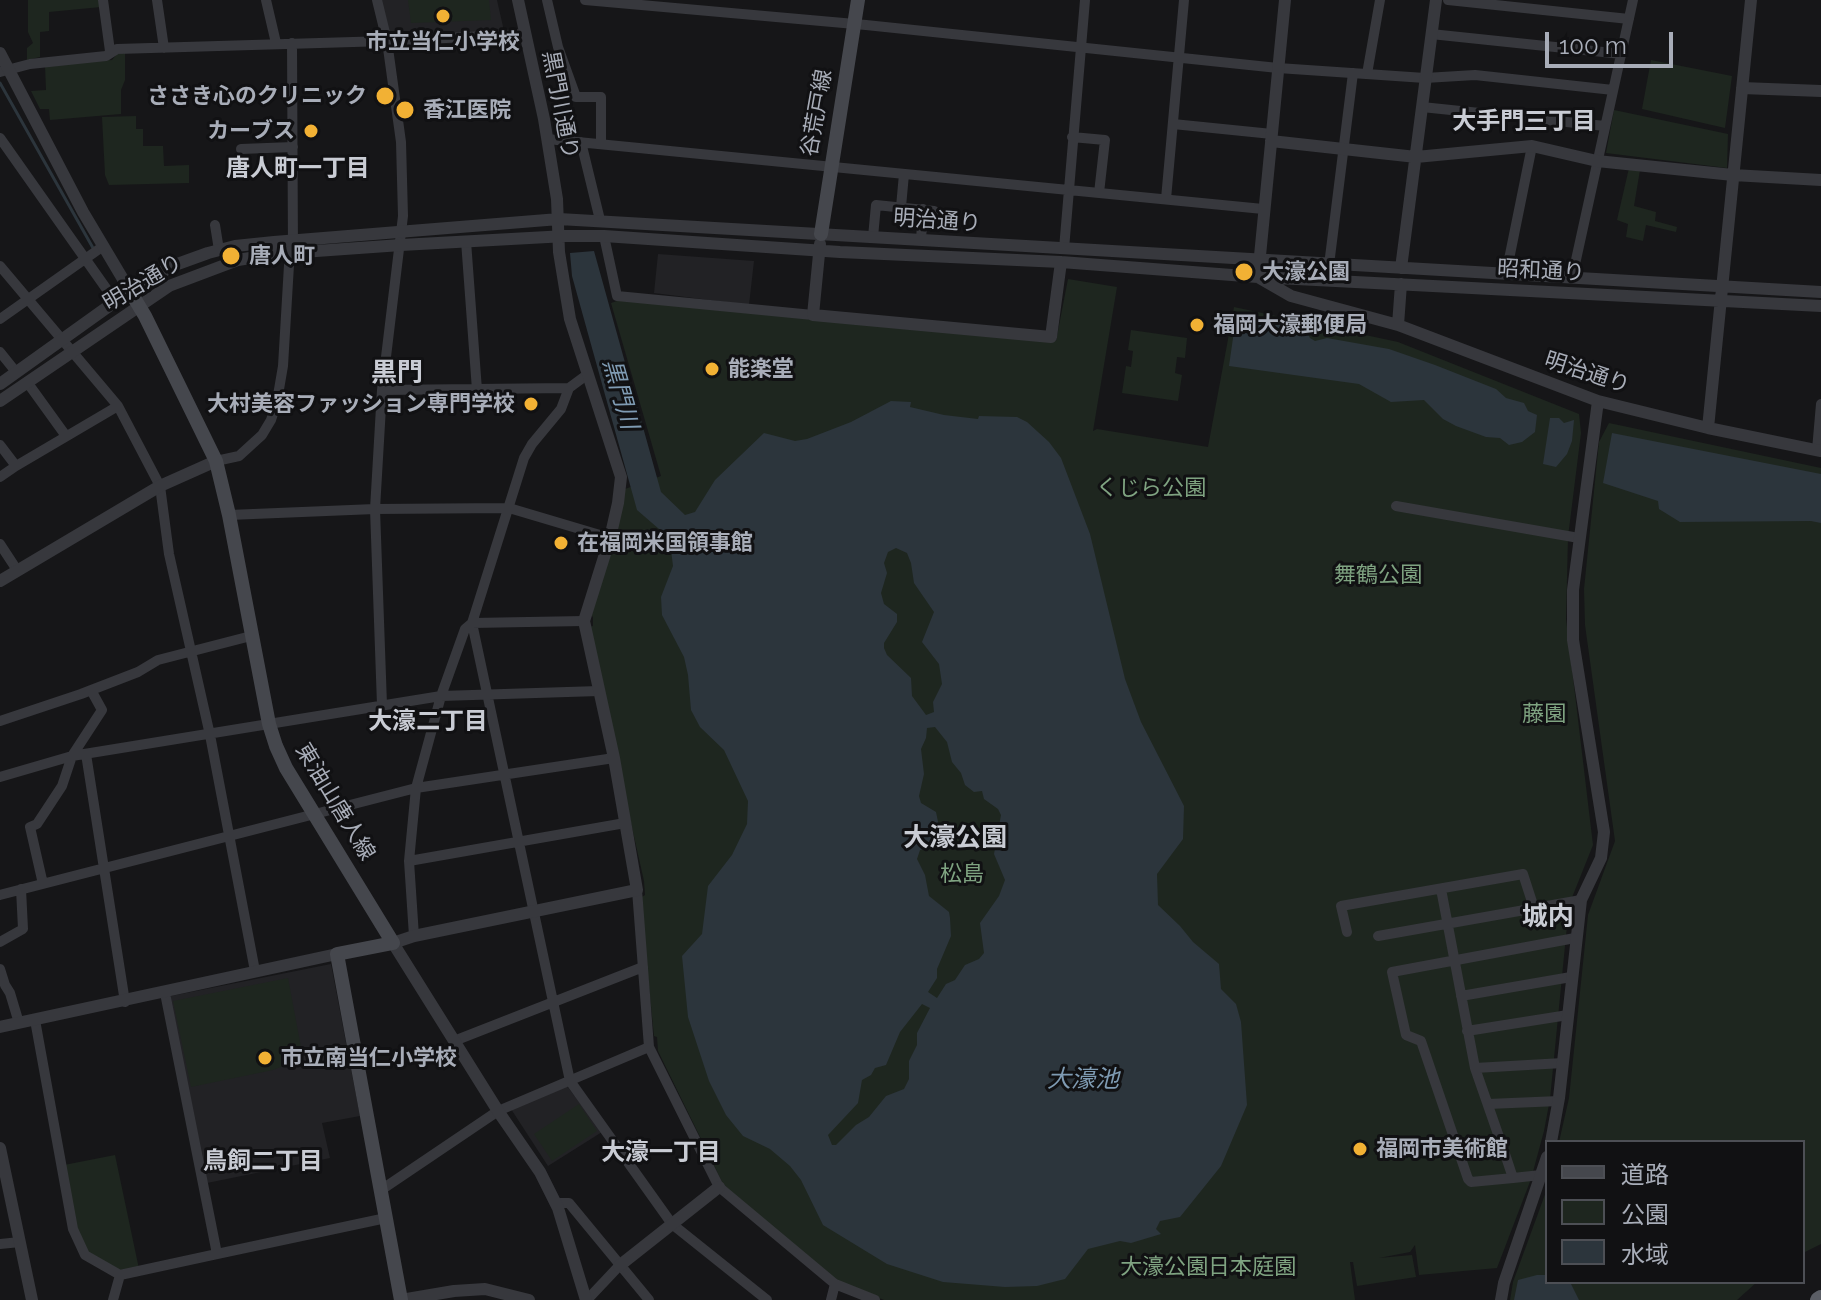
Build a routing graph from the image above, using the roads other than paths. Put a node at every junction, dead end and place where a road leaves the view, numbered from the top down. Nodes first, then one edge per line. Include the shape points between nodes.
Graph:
1 (103, 0) edge
2 (157, 0) edge
3 (266, 0) edge
4 (377, 0) edge
5 (547, 0) edge
6 (585, 0) edge
7 (858, 0) edge
8 (1085, 0) edge
9 (1184, 0) edge
10 (1285, 0) edge
11 (1380, 0) edge
12 (1436, 0) edge
13 (1448, 0) edge
14 (1633, 0) edge
15 (1751, 0) edge
16 (521, 1) edge
17 (1629, 19) junction
18 (854, 25) junction
19 (525, 34) junction
20 (1431, 34) junction
21 (387, 41) junction
22 (276, 43) junction
23 (292, 43) junction
24 (164, 48) junction
25 (1080, 48) junction
26 (110, 51) junction
27 (0, 53) edge
28 (1622, 54) junction
29 (1179, 58) junction
30 (1278, 68) junction
31 (3, 71) edge
32 (1353, 73) junction
33 (1367, 74) junction
34 (1425, 78) junction
35 (1742, 88) junction
36 (1613, 90) junction
37 (1821, 91) edge
38 (1422, 107) junction
39 (1173, 124) junction
40 (1605, 126) junction
41 (1072, 137) junction
42 (0, 138) edge
43 (1271, 138) junction
44 (547, 139) junction
45 (581, 142) junction
46 (601, 144) junction
47 (1532, 146) junction
48 (293, 147) junction
49 (241, 149) dead end
50 (1344, 150) junction
51 (1416, 157) junction
52 (1597, 161) junction
53 (830, 166) junction
54 (904, 174) junction
55 (1733, 175) junction
56 (1821, 180) edge
57 (1070, 190) junction
58 (1099, 193) junction
59 (1166, 199) junction
60 (901, 207) junction
61 (1263, 209) junction
62 (562, 219) junction
63 (598, 220) junction
64 (215, 225) dead end
65 (821, 234) junction
66 (563, 236) junction
67 (599, 236) junction
68 (873, 237) junction
69 (401, 239) junction
70 (921, 240) junction
71 (466, 241) junction
72 (102, 247) junction
73 (293, 247) junction
74 (1064, 249) junction
75 (219, 250) junction
76 (819, 251) junction
77 (85, 260) junction
78 (1259, 261) junction
79 (1061, 262) junction
80 (1329, 265) junction
81 (0, 266) edge
82 (1401, 268) junction
83 (1506, 274) junction
84 (1258, 277) junction
85 (1572, 278) junction
86 (1401, 284) junction
87 (1722, 286) junction
88 (130, 291) junction
89 (1821, 292) edge
90 (31, 300) junction
91 (115, 301) junction
92 (1721, 301) junction
93 (138, 305) junction
94 (1821, 306) edge
95 (813, 315) junction
96 (0, 319) edge
97 (1398, 325) junction
98 (63, 339) junction
99 (72, 350) junction
100 (0, 352) edge
101 (16, 372) junction
102 (588, 374) junction
103 (27, 382) junction
104 (0, 384) edge
105 (569, 388) junction
106 (382, 390) junction
107 (477, 390) junction
108 (0, 401) edge
109 (1598, 401) junction
110 (1821, 404) edge
111 (118, 406) junction
112 (1708, 428) junction
113 (66, 436) junction
114 (0, 445) edge
115 (1819, 450) edge
116 (216, 461) junction
117 (16, 466) junction
118 (0, 477) edge
119 (160, 486) junction
120 (1396, 506) dead end
121 (509, 508) junction
122 (375, 509) junction
123 (229, 515) junction
124 (610, 538) junction
125 (1579, 538) junction
126 (0, 544) edge
127 (17, 570) junction
128 (0, 581) edge
129 (584, 621) junction
130 (472, 623) junction
131 (251, 636) junction
132 (191, 653) junction
133 (91, 690) junction
134 (599, 691) junction
135 (487, 695) junction
136 (441, 696) junction
137 (382, 705) junction
138 (0, 721) edge
139 (269, 724) junction
140 (210, 735) junction
141 (86, 754) junction
142 (72, 756) junction
143 (614, 758) junction
144 (505, 775) junction
145 (0, 777) edge
146 (416, 788) junction
147 (316, 814) junction
148 (625, 823) junction
149 (228, 836) junction
150 (518, 842) junction
151 (409, 861) junction
152 (105, 869) junction
153 (43, 884) junction
154 (21, 889) junction
155 (1441, 889) junction
156 (637, 890) junction
157 (0, 895) edge
158 (1581, 900) junction
159 (1534, 908) junction
160 (534, 912) junction
161 (1448, 924) junction
162 (1347, 932) dead end
163 (414, 936) junction
164 (1378, 936) dead end
165 (1575, 938) junction
166 (0, 942) edge
167 (393, 943) junction
168 (337, 954) junction
169 (1454, 960) junction
170 (643, 967) junction
171 (0, 969) edge
172 (255, 971) junction
173 (1571, 977) junction
174 (165, 993) junction
175 (1461, 996) junction
176 (125, 1002) junction
177 (553, 1002) junction
178 (1568, 1015) junction
179 (35, 1020) junction
180 (19, 1023) junction
181 (0, 1027) edge
182 (1467, 1031) junction
183 (454, 1041) junction
184 (649, 1047) junction
185 (1563, 1063) junction
186 (1475, 1068) junction
187 (570, 1081) junction
188 (1559, 1101) junction
189 (1488, 1104) junction
190 (498, 1111) junction
191 (1551, 1140) edge
192 (0, 1148) edge
193 (1545, 1163) edge
194 (1541, 1175) junction
195 (1513, 1178) junction
196 (719, 1187) junction
197 (381, 1190) junction
198 (556, 1203) junction
199 (386, 1218) junction
200 (672, 1224) junction
201 (20, 1242) junction
202 (0, 1244) edge
203 (217, 1254) junction
204 (619, 1266) junction
205 (120, 1275) junction
206 (835, 1284) junction
207 (456, 1296) edge
208 (32, 1300) edge
209 (113, 1300) edge
210 (401, 1300) edge
211 (529, 1300) edge
212 (587, 1300) edge
213 (649, 1300) edge
214 (767, 1300) edge
215 (831, 1300) edge
216 (875, 1300) edge
217 (1501, 1300) edge

1 - 26 street
2 - 24 street
3 - 22 street
4 - 21 street
5 - 46 street via 576,97 601,97
6 - 18 street
7 - 18 main road, 谷荒戸線
8 - 25 street
9 - 29 street
10 - 30 street
11 - 33 street
12 - 20 street
13 - 17 street
14 - 17 street
15 - 35 street
16 - 19 street, 黒門川通り
17 - 28 street
18 - 25 street
18 - 53 main road, 谷荒戸線
19 - 21 street
19 - 44 street, 黒門川通り
20 - 28 street
20 - 34 street
21 - 23 street
21 - 69 street via 401,142
22 - 23 street
22 - 24 street
23 - 48 street
24 - 26 street
25 - 29 street
25 - 41 street
26 - 31 street via 106,56
27 - 31 street
28 - 36 street
29 - 30 street
29 - 39 street
30 - 32 street
30 - 43 street
31 - 72 street
32 - 33 street
32 - 50 street
33 - 34 street
34 - 36 street via 1475,75
34 - 38 street
35 - 37 street
35 - 55 street
36 - 40 street
38 - 40 street
38 - 51 street
39 - 43 street
39 - 59 street
40 - 52 street
41 - 57 street
41 - 58 street via 1105,140
42 - 77 street
43 - 50 street
43 - 61 street
44 - 45 street
44 - 62 street, 黒門川通り
45 - 46 street
45 - 63 street
46 - 53 street
47 - 51 street
47 - 52 street
47 - 83 street
48 - 49 street
48 - 73 street
50 - 51 street
50 - 80 street
51 - 82 street
52 - 55 street
52 - 85 street
53 - 54 street
53 - 65 main road, 谷荒戸線
54 - 57 street
54 - 60 street
55 - 56 street
55 - 87 street
57 - 58 street
57 - 74 street
58 - 59 street
59 - 61 street
60 - 68 street via 876,205
60 - 70 street via 929,210
61 - 78 street
62 - 63 street, 明治通り
62 - 66 street, 黒門川通り
62 - 69 street, 明治通り
63 - 65 street, 明治通り
64 - 75 street
65 - 68 street, 明治通り
65 - 76 street
66 - 67 street, 明治通り
66 - 71 street, 明治通り
66 - 102 street, 黒門川通り via 563,283
67 - 76 street, 明治通り
67 - 95 street via 617,296
68 - 70 street, 明治通り
69 - 71 street, 明治通り
69 - 73 street, 明治通り
69 - 106 street
70 - 74 street, 明治通り
71 - 107 street
72 - 77 street
72 - 88 street
73 - 75 street, 明治通り
73 - 93 street, 明治通り via 214,267
73 - 116 street via 283,366 271,420 239,456
74 - 78 street, 明治通り
75 - 88 street, 明治通り via 172,266
76 - 79 street, 明治通り
76 - 95 street
77 - 90 street
77 - 91 street
78 - 80 street, 昭和通り
78 - 84 street
79 - 84 street, 明治通り
79 - 95 street via 1051,337
80 - 82 street, 昭和通り
81 - 90 street
82 - 83 street, 昭和通り
83 - 85 street, 昭和通り
84 - 86 street, 昭和通り
84 - 97 street, 明治通り via 1291,296
85 - 87 street, 昭和通り
86 - 92 street, 昭和通り
86 - 97 street
87 - 89 street, 昭和通り
87 - 92 street
88 - 91 street, 明治通り
88 - 93 main road, 東油山唐人線
90 - 96 street
90 - 98 street
91 - 98 street, 明治通り
92 - 94 street, 昭和通り
92 - 112 street
93 - 99 street, 明治通り
93 - 116 main road, 東油山唐人線
97 - 109 street, 明治通り
98 - 99 street
98 - 101 street, 明治通り
99 - 103 street, 明治通り
99 - 111 street
100 - 101 street
101 - 104 street, 明治通り
102 - 105 street
102 - 124 street, 黒門川通り via 621,477
103 - 108 street, 明治通り
103 - 113 street
105 - 107 street
105 - 121 street via 561,409 524,458
106 - 107 street
106 - 122 street
109 - 112 street, 明治通り
109 - 125 street
110 - 115 street
111 - 113 street
111 - 119 street
112 - 115 street, 明治通り
113 - 117 street
114 - 117 street
116 - 119 street
116 - 123 main road, 東油山唐人線
117 - 118 street
119 - 127 street
119 - 132 street
120 - 125 street
121 - 122 street
121 - 124 street
121 - 130 street
122 - 123 street
122 - 137 street
123 - 131 main road, 東油山唐人線
124 - 129 street, 黒門川通り
125 - 158 street via 1573,640 1604,832 1601,858
126 - 127 street
127 - 128 street
129 - 130 street
129 - 134 street
130 - 135 street
130 - 136 street via 465,629
131 - 132 street
131 - 139 main road, 東油山唐人線
132 - 133 street via 158,660
132 - 140 street
133 - 138 street
133 - 142 street via 102,710
134 - 135 street
134 - 143 street
135 - 136 street
135 - 144 street
136 - 137 street
136 - 146 street
137 - 139 street
139 - 140 street
139 - 147 main road, 東油山唐人線 via 286,768
140 - 141 street
140 - 149 street
141 - 142 street
141 - 152 street
142 - 145 street
142 - 153 street via 62,786 30,827
143 - 144 street
143 - 148 street
144 - 146 street
144 - 150 street
146 - 147 street
146 - 151 street
147 - 149 street
147 - 167 main road, 東油山唐人線
148 - 150 street
148 - 156 street
149 - 152 street
149 - 172 street
150 - 151 street
150 - 160 street
151 - 163 street
152 - 153 street
152 - 176 street
153 - 154 street
154 - 157 street
154 - 166 street via 23,929
155 - 159 street via 1523,874
155 - 161 street
155 - 162 street via 1341,906
156 - 160 street
156 - 170 street
158 - 159 street
158 - 165 street
159 - 161 street
160 - 163 street
160 - 177 street
161 - 164 street
161 - 169 street
163 - 167 street
165 - 169 street
165 - 173 street
167 - 168 main road
167 - 183 street
168 - 172 street
168 - 197 main road
169 - 175 street
169 - 195 street via 1392,972 1406,1035 1421,1041 1468,1179
170 - 177 street
170 - 184 street
171 - 180 street
172 - 174 street
173 - 175 street
173 - 178 street
174 - 176 street
174 - 203 street
175 - 182 street
176 - 179 street
177 - 183 street
177 - 187 street
178 - 182 street
178 - 185 street
179 - 180 street
179 - 205 street via 73,1229 85,1255
180 - 181 street
182 - 186 street
183 - 190 street
184 - 187 street
184 - 196 street
185 - 186 street
185 - 188 street
186 - 189 street
187 - 190 street
187 - 200 street
188 - 189 street
188 - 191 street
189 - 195 street
190 - 197 street
190 - 198 street
192 - 201 street
193 - 194 street
194 - 195 street
194 - 217 street
196 - 200 street
196 - 206 street
197 - 199 main road
198 - 204 street via 569,1203
198 - 212 street
199 - 203 street
199 - 210 main road
200 - 204 street
200 - 214 street
201 - 202 street
201 - 208 street
203 - 205 street
204 - 212 street
204 - 213 street
205 - 209 street
206 - 215 street
206 - 216 street
207 - 210 street
207 - 211 street via 485,1289

